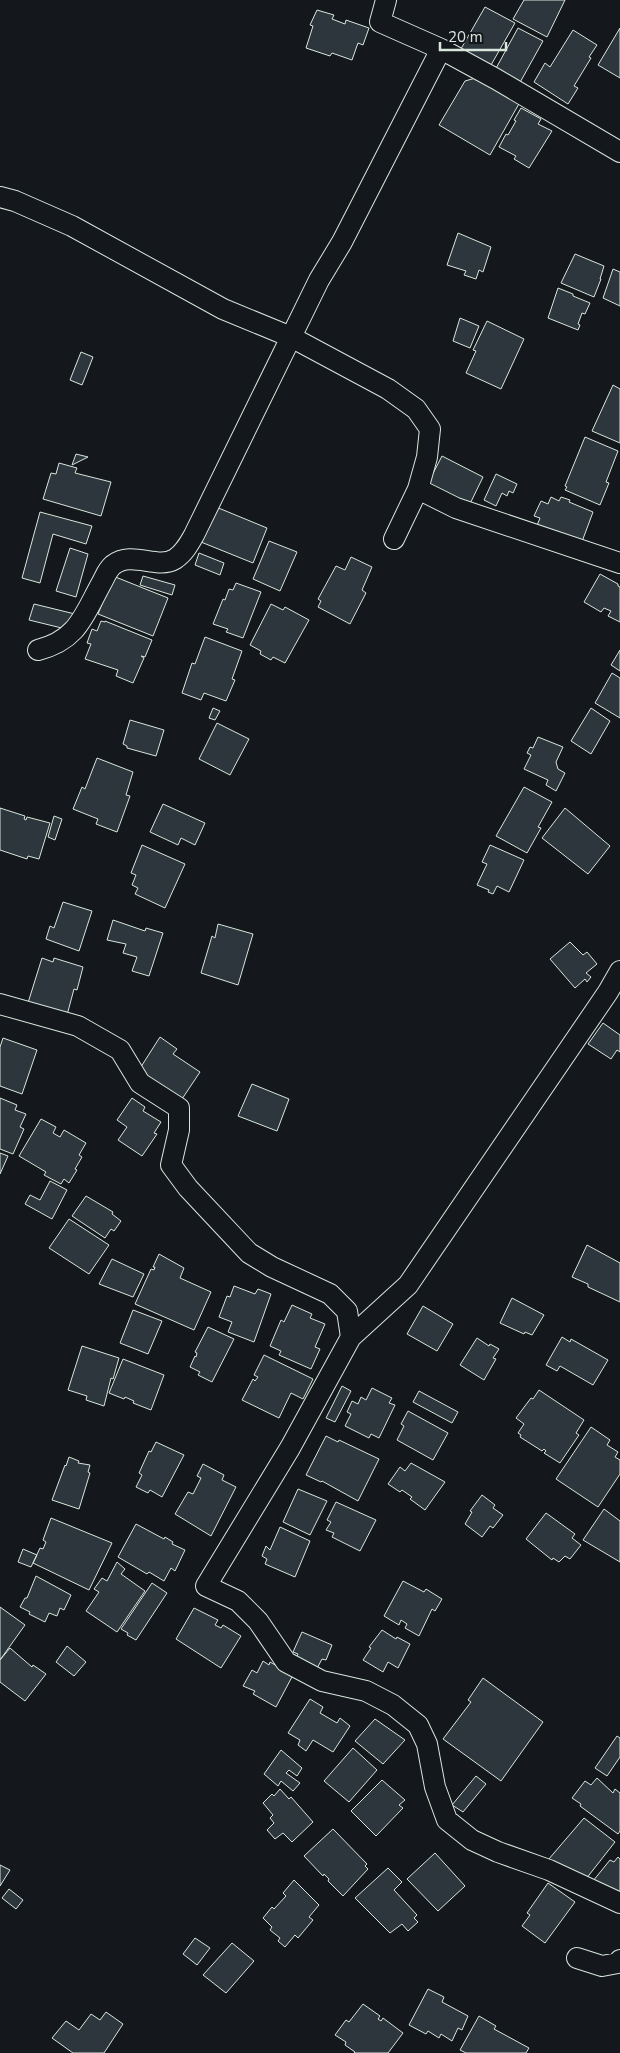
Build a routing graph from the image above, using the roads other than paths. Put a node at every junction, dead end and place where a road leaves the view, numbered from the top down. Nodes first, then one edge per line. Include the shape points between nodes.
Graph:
1 (386, 0) edge
2 (440, 50) junction
3 (620, 152) edge
4 (0, 197) edge
5 (291, 337) junction
6 (418, 489) junction
7 (394, 539) dead end
8 (620, 564) edge
9 (38, 650) dead end
10 (620, 971) edge
11 (0, 1004) edge
12 (351, 1337) junction
13 (620, 1903) edge
14 (576, 1958) dead end
15 (620, 1960) edge

1 - 2 street via 380,22
2 - 3 street
2 - 5 street
4 - 5 street via 72,226 223,309
5 - 6 street via 388,389 416,409 430,429 427,457
5 - 9 street via 183,553 174,560 159,562 119,560 109,568 71,635 54,646
6 - 7 street
6 - 8 street via 456,508
10 - 12 street via 408,1285
11 - 12 street via 78,1026 120,1050 140,1083 179,1108 180,1130 171,1165 188,1188 249,1253 272,1268 330,1294 347,1311
12 - 13 street via 290,1448 206,1586 238,1601 258,1621 286,1662 322,1680 373,1695 393,1705 418,1725 427,1744 435,1787 447,1820 472,1840 550,1870
14 - 15 street via 602,1966

